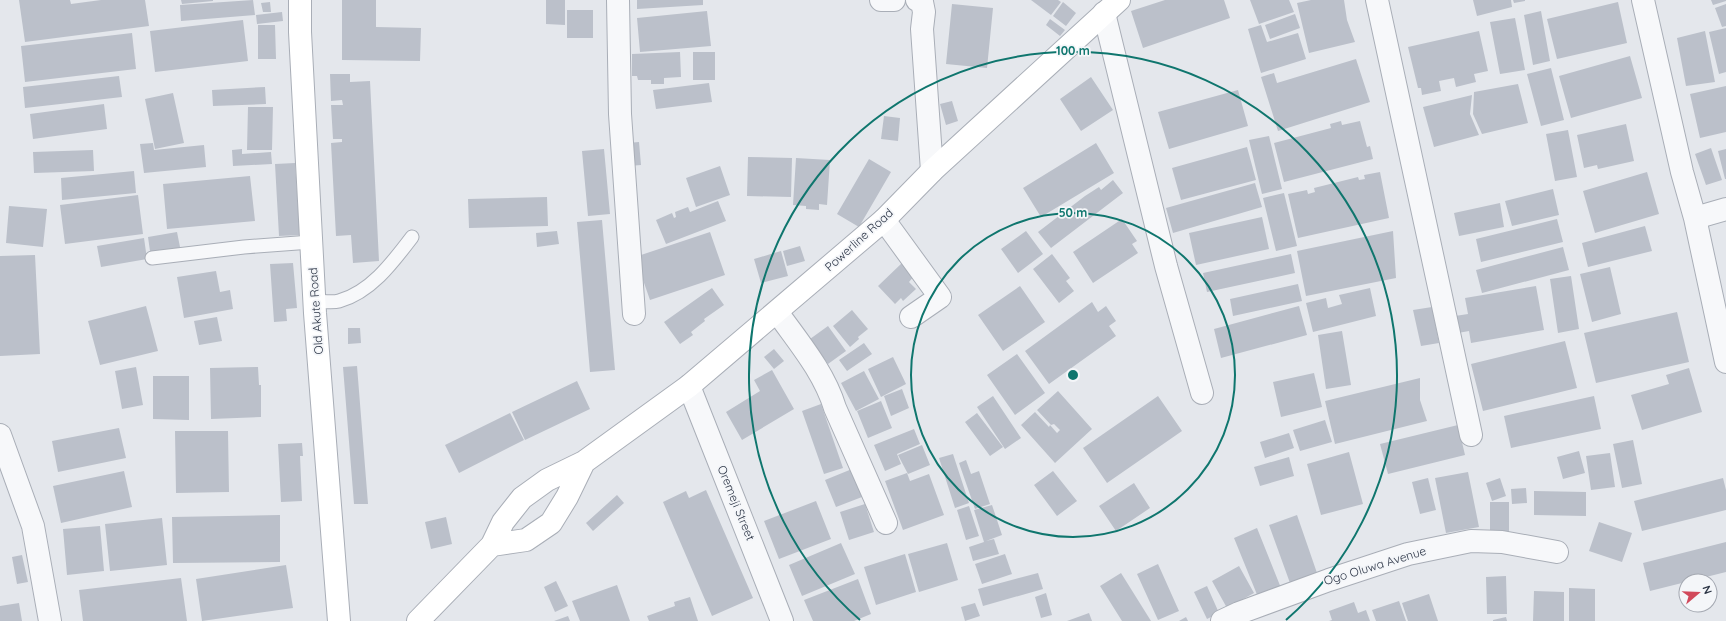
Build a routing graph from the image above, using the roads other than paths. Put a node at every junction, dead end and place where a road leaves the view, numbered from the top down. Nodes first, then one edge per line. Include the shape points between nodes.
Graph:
1 (300, 0) edge
2 (618, 0) edge
3 (881, 0) edge
4 (894, 0) edge
5 (917, 0) edge
6 (1377, 0) edge
7 (1643, 0) edge
8 (1112, 6) edge
9 (932, 171) junction
10 (1726, 210) edge
11 (1695, 218) junction
12 (884, 220) junction
13 (412, 237) dead end
14 (311, 242) junction
15 (152, 258) dead end
16 (314, 301) junction
17 (777, 312) junction
18 (634, 314) dead end
19 (911, 317) dead end
20 (1726, 362) edge
21 (689, 386) junction
22 (1202, 394) dead end
23 (0, 435) edge
24 (1471, 435) dead end
25 (584, 462) junction
26 (886, 523) dead end
27 (492, 545) junction
28 (1557, 552) dead end
29 (424, 619) edge
30 (50, 621) edge
31 (339, 621) edge
32 (782, 621) edge
33 (1222, 621) edge

1 - 14 street, Old Akute Road
2 - 18 street via 620,114
3 - 4 street
5 - 9 street via 922,2 924,12 922,29
6 - 24 street
7 - 11 street
8 - 9 street, Powerline Road
8 - 22 street via 1166,266
9 - 12 street, Powerline Road
10 - 11 street
11 - 20 street
12 - 17 street, Powerline Road
12 - 19 street via 940,297
13 - 16 lane via 379,278 358,293 338,301
14 - 15 lane
14 - 16 street, Old Akute Road
16 - 31 street, Old Akute Road
17 - 21 street, Powerline Road
17 - 26 street via 818,369 829,389
21 - 25 street, Powerline Road
21 - 32 street, Oremeji Street
23 - 30 street via 33,526
25 - 27 street, Powerline Road via 548,480 522,498 503,522
25 - 27 street, Powerline Road via 568,497 550,522 526,540
27 - 29 street, Powerline Road
28 - 33 street, Ogo Oluwa Avenue via 1502,542 1471,541 1408,554 1315,585

